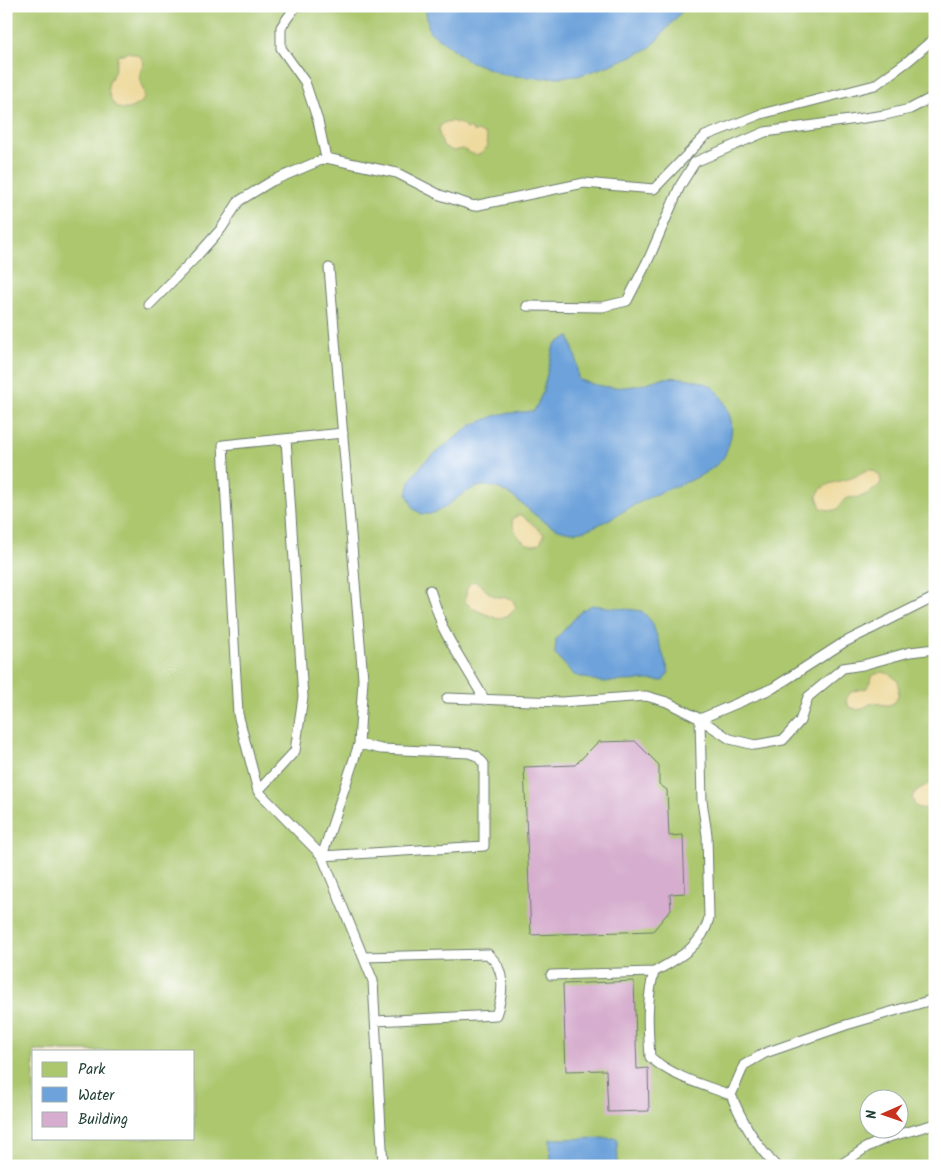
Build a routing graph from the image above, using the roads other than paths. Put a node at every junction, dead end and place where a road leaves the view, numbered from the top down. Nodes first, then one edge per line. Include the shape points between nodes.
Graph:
1 (296, 6) edge
2 (935, 38) edge
3 (935, 96) edge
4 (326, 158) junction
5 (329, 268) dead end
6 (149, 305) dead end
7 (527, 306) dead end
8 (343, 433) junction
9 (286, 439) junction
10 (430, 590) dead end
11 (935, 597) edge
12 (935, 649) edge
13 (447, 698) dead end
14 (484, 700) junction
15 (700, 720) junction
16 (359, 744) junction
17 (258, 791) junction
18 (322, 856) junction
19 (363, 957) junction
20 (654, 972) junction
21 (551, 975) dead end
22 (935, 999) edge
23 (375, 1021) junction
24 (731, 1095) junction
25 (935, 1124) edge
26 (383, 1166) edge
27 (776, 1166) edge
28 (839, 1166) edge

1 - 4 lane via 281,27 281,48 305,82
2 - 4 lane via 875,85 761,114 704,136 654,189 584,183 474,206 440,195 397,173
3 - 7 lane via 910,109 884,115 765,132 695,162 680,186 627,301 602,307
4 - 6 lane via 272,181 239,201 221,229
5 - 8 lane
8 - 9 lane
8 - 16 lane via 363,679
9 - 17 lane via 303,698 295,751
9 - 17 lane via 223,445 238,714
10 - 14 lane via 443,628
11 - 15 lane via 843,643 773,688
12 - 15 lane via 843,668 808,697 800,721 783,740 755,745 738,741
13 - 14 lane
14 - 15 lane via 561,702 646,696 668,702
15 - 20 lane via 710,918 707,929 691,950
16 - 18 lane
16 - 18 lane via 382,749 457,751 476,756 484,764 484,846
17 - 18 lane
18 - 19 lane
19 - 23 lane via 373,981
19 - 23 lane via 488,954 498,965 501,979 496,1016
20 - 21 lane
20 - 24 lane via 647,1022 650,1057 661,1067 680,1076
22 - 24 lane via 765,1053 744,1065
23 - 26 lane
24 - 27 lane via 750,1133
25 - 28 lane via 889,1137

